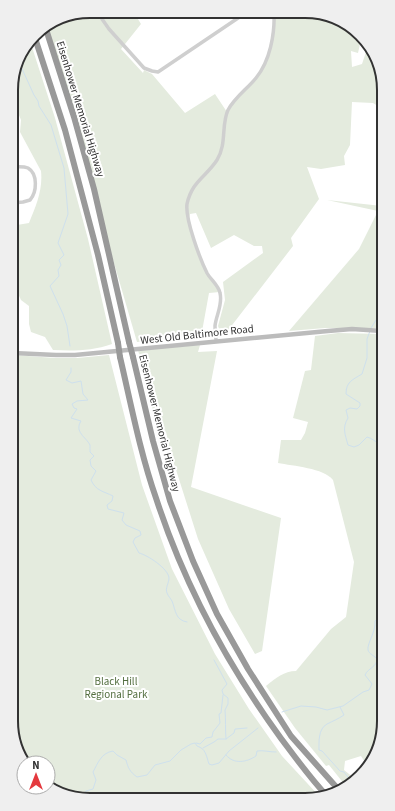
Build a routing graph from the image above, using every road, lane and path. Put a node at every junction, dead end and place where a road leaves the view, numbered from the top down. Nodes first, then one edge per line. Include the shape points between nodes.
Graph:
1 (102, 18) edge
2 (238, 18) edge
3 (274, 18) edge
4 (47, 32) edge
5 (36, 42) edge
6 (18, 167) edge
7 (18, 203) edge
8 (377, 330) edge
9 (216, 341) junction
10 (18, 352) edge
11 (336, 786) edge
12 (322, 791) edge

1 - 2 street via 144,68 152,72 158,72
3 - 9 street via 273,36 263,67 229,109 223,145 217,160 194,184 187,206 188,223 201,258 220,292 221,302 215,326
4 - 11 highway, Eisenhower Memorial Highway, bridge via 94,190 153,441 170,501 193,561 233,646 291,736
5 - 12 highway, Eisenhower Memorial Highway, bridge via 67,137 98,254 140,444 163,520 187,581 255,702
6 - 7 street via 29,169 33,175 35,190 33,197 27,202
8 - 9 street, West Old Baltimore Road via 328,331
9 - 10 street, West Old Baltimore Road via 75,355

